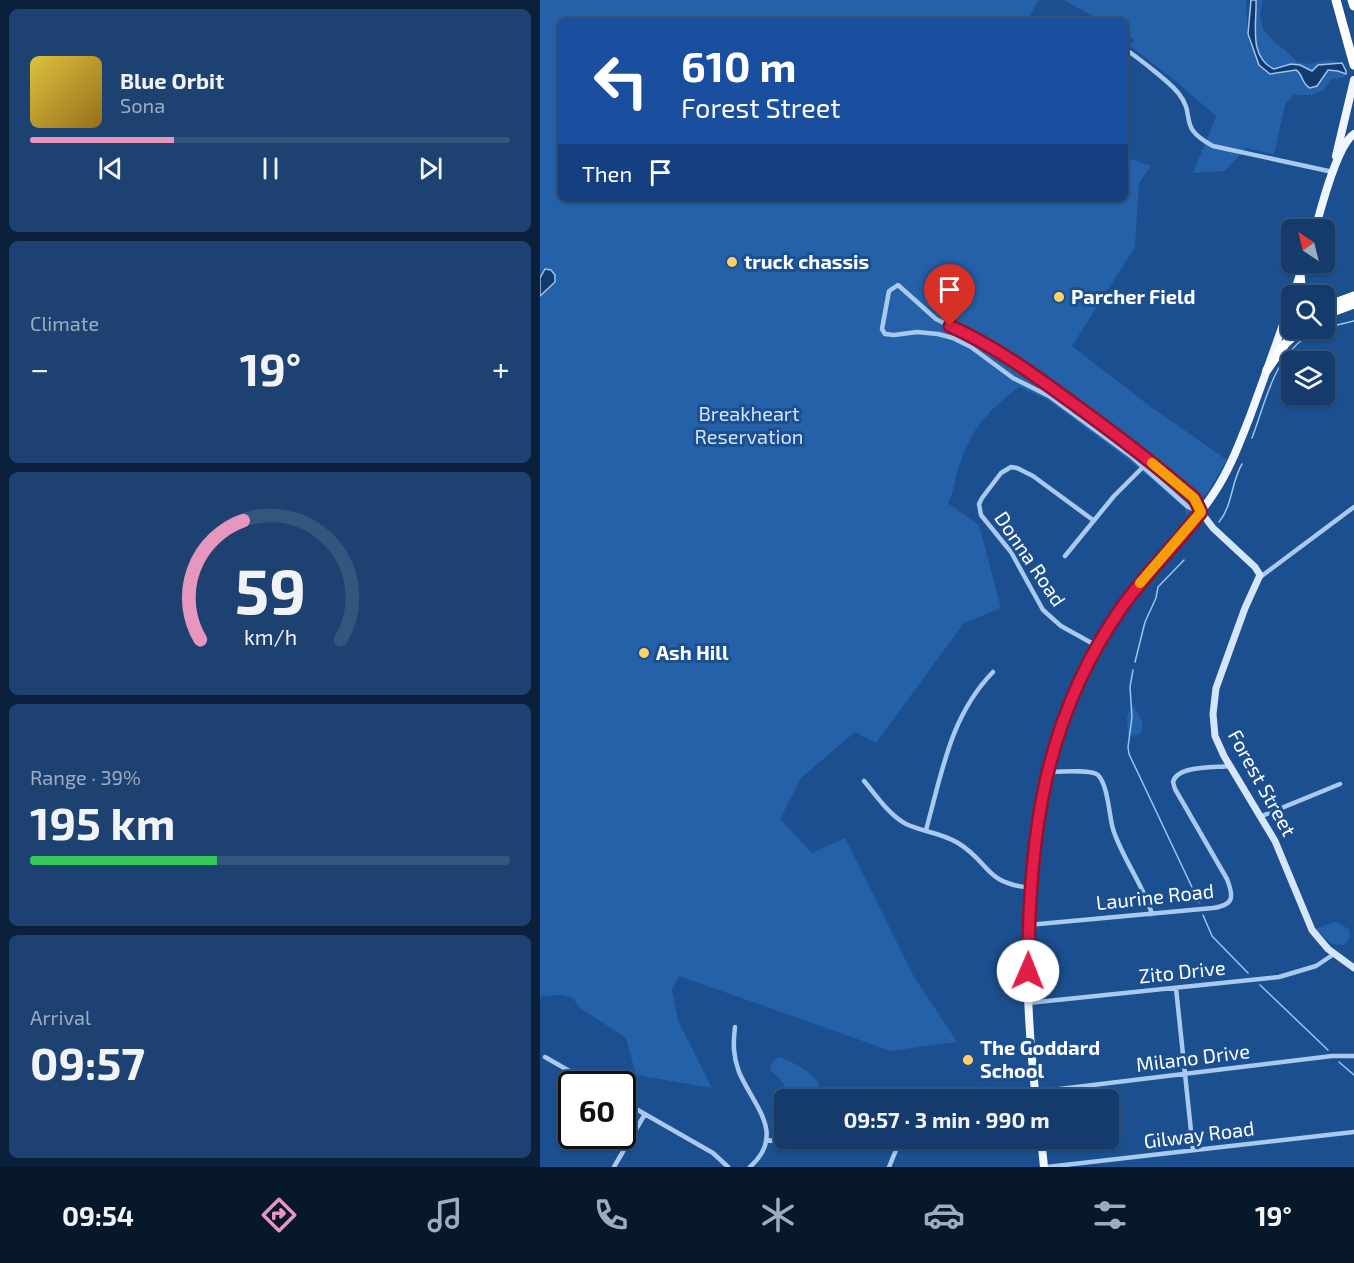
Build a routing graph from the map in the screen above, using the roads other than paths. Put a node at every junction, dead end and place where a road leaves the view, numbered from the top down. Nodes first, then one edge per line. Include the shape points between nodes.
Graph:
1 (1336, 0) edge
2 (1352, 0) edge
3 (1354, 6) edge
4 (1128, 51) edge
5 (1354, 65) edge
6 (1354, 80) edge
7 (1354, 134) edge
8 (1333, 172) junction
9 (1318, 219) edge
10 (1300, 273) joint
11 (1296, 285) edge
12 (1301, 285) edge
13 (1354, 296) edge
14 (1354, 304) edge
15 (1335, 305) edge
16 (1335, 307) edge
17 (950, 326) junction
18 (1281, 335) edge
19 (946, 336) junction
20 (1290, 339) edge
21 (1003, 354) junction
22 (996, 365) junction
23 (1267, 370) junction
24 (1143, 467) junction
25 (1354, 507) edge
26 (1201, 512) junction
27 (1092, 520) junction
28 (1065, 556) dead end
29 (1259, 578) junction
30 (1097, 646) junction
31 (993, 672) dead end
32 (1230, 766) junction
33 (1047, 772) junction
34 (864, 781) dead end
35 (1340, 784) dead end
36 (1262, 816) junction
37 (926, 830) junction
38 (1031, 888) junction
39 (1152, 914) junction
40 (1028, 925) junction
41 (1334, 954) junction
42 (1354, 968) edge
43 (1176, 988) junction
44 (1028, 1003) junction
45 (735, 1027) dead end
46 (1354, 1056) edge
47 (545, 1057) dead end
48 (569, 1071) edge
49 (1185, 1074) junction
50 (1035, 1089) edge
51 (1083, 1089) edge
52 (636, 1109) edge
53 (645, 1114) junction
54 (1354, 1132) edge
55 (766, 1140) junction
56 (774, 1141) edge
57 (896, 1149) edge
58 (1043, 1149) edge
59 (1193, 1150) junction
60 (614, 1167) edge
61 (728, 1167) edge
62 (750, 1167) edge
63 (889, 1167) edge
64 (1045, 1167) edge

1 - 5 highway
2 - 3 highway
4 - 8 street via 1177,91 1191,129 1201,140 1213,146
6 - 8 main road
7 - 8 main road via 1346,142
8 - 9 main road
10 - 11 main road
10 - 12 highway
13 - 15 highway
14 - 16 highway
17 - 19 street
17 - 19 street via 936,319 898,285 889,291 882,329 885,334 917,332
17 - 21 street
18 - 23 main road
19 - 22 street via 971,347
20 - 23 highway
21 - 22 street
21 - 26 street via 1149,461 1194,498
22 - 24 street via 1049,396
23 - 26 main road via 1232,462
24 - 26 street via 1188,507
24 - 27 street
25 - 29 street
26 - 29 street via 1257,569
26 - 30 main road via 1133,592
27 - 28 street
27 - 30 street, Donna Road via 1033,476 1011,467 1000,473 980,504 981,515 1011,552 1043,610 1061,626
29 - 32 street, Forest Street via 1215,694 1214,731
30 - 33 main road via 1066,710
31 - 37 street via 960,717
32 - 36 street, Forest Street
32 - 39 street, Laurine Road via 1185,770 1173,782 1227,879 1232,892 1230,901 1213,908
33 - 38 main road
33 - 39 street via 1091,772 1100,777 1115,833
34 - 37 street via 900,820
35 - 36 street
36 - 41 street, Forest Street via 1311,927
37 - 38 street via 965,847 997,879
38 - 40 main road
39 - 40 street, Laurine Road
40 - 44 main road
41 - 42 street, Forest Street
41 - 43 street, Zito Drive via 1316,966 1279,977
43 - 44 street, Zito Drive
43 - 49 street
44 - 50 main road
45 - 55 street via 735,1059 762,1111
46 - 49 street, Milano Drive
47 - 48 street
49 - 51 street, Milano Drive
49 - 59 street
52 - 53 street
53 - 60 street
53 - 61 street via 713,1152
54 - 59 street, Gilway Road
55 - 56 street
55 - 62 street
57 - 63 street
58 - 64 main road
59 - 64 street, Gilway Road

